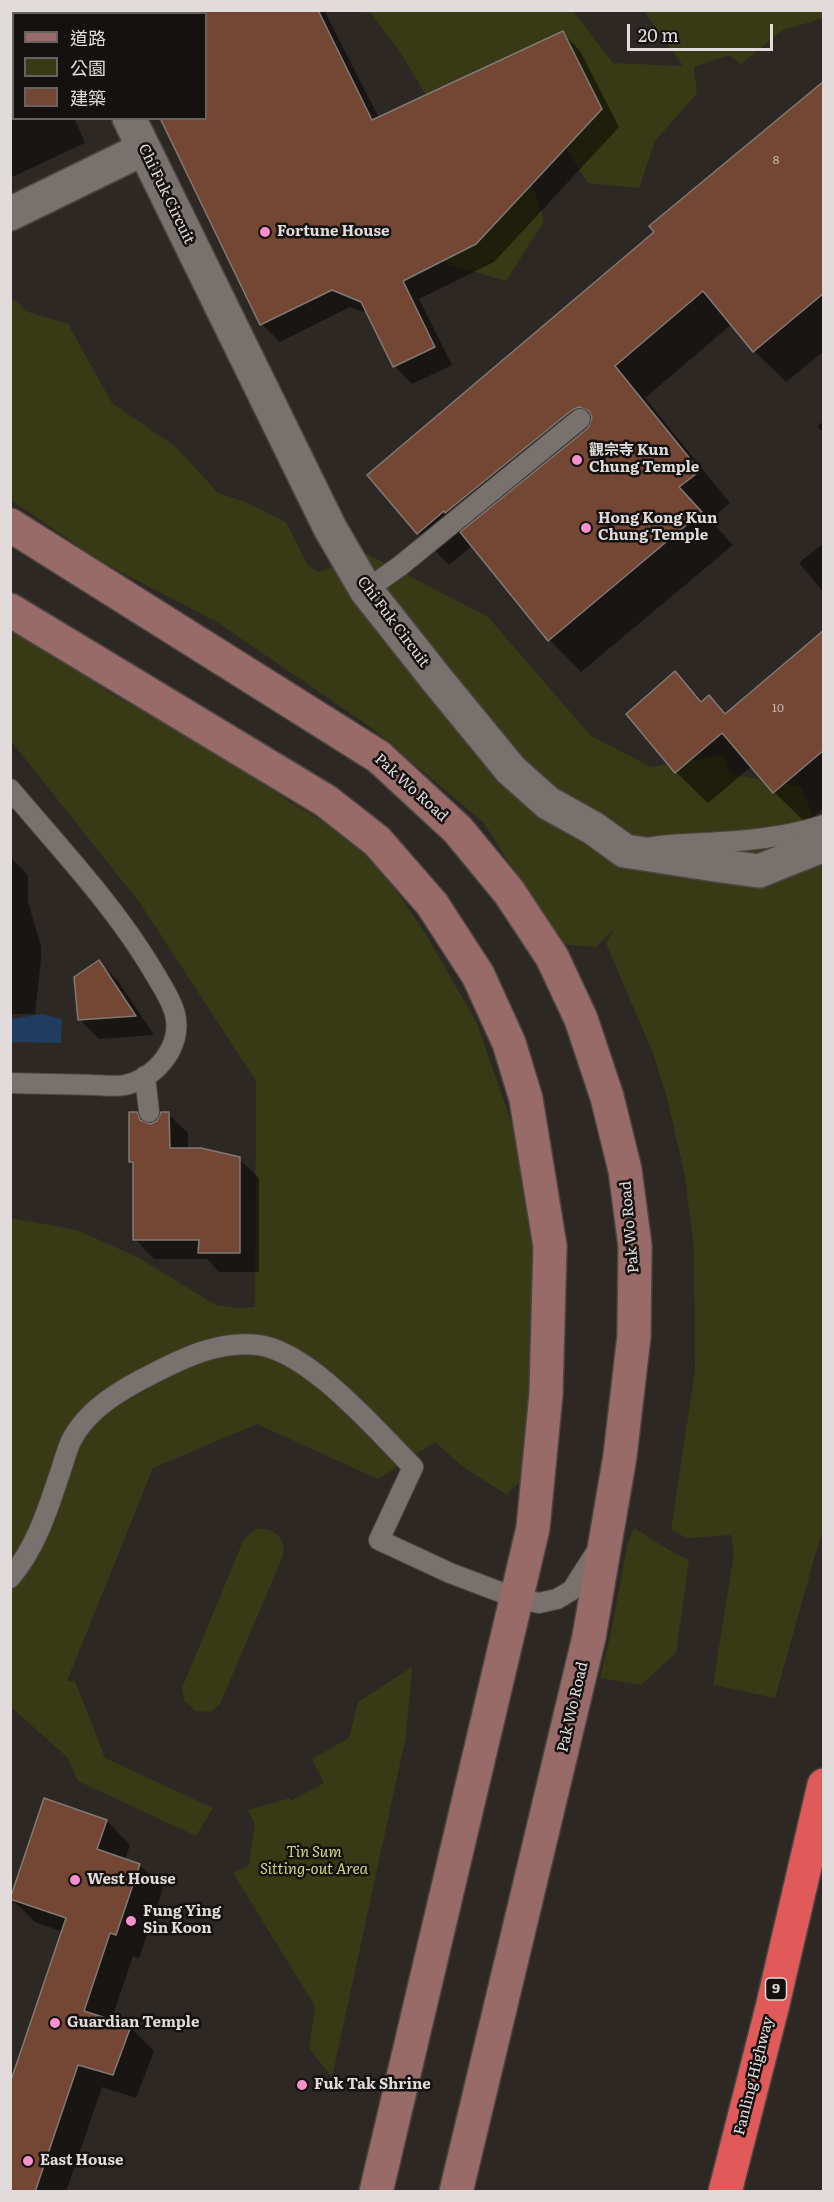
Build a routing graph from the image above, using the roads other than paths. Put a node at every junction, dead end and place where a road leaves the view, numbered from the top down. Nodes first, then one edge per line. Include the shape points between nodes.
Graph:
1 (130, 120) edge
2 (143, 149) junction
3 (10, 214) edge
4 (580, 419) dead end
5 (10, 525) edge
6 (366, 590) junction
7 (10, 610) edge
8 (10, 789) edge
9 (824, 825) edge
10 (824, 845) edge
11 (625, 851) junction
12 (145, 1076) junction
13 (10, 1083) edge
14 (149, 1112) dead end
15 (608, 1531) junction
16 (10, 1578) edge
17 (516, 1598) junction
18 (824, 1785) edge
19 (376, 2192) edge
20 (456, 2192) edge
21 (725, 2192) edge

1 - 2 street, Chi Fuk Circuit
2 - 3 street
2 - 6 street, Chi Fuk Circuit via 330,528
4 - 6 lane
5 - 15 main road, Pak Wo Road via 379,757 458,830 509,892 552,957 581,1019 607,1096 625,1170 635,1246 634,1336
6 - 11 street, Chi Fuk Circuit via 511,770 548,803
7 - 17 main road via 326,801 377,841 432,904 478,975 509,1043 526,1099 550,1246 546,1394 533,1528
8 - 12 lane via 118,918 168,997 175,1014 174,1042 167,1056
9 - 11 lane via 799,833
10 - 11 street, Chi Fuk Circuit via 759,871
12 - 13 lane via 124,1085
12 - 14 lane
15 - 17 lane via 572,1590 539,1603
15 - 20 main road, Pak Wo Road via 582,1671
16 - 17 lane via 31,1550 70,1442 86,1418 137,1381 178,1361 210,1349 258,1345 299,1361 325,1381 413,1467 379,1540
17 - 19 main road
18 - 21 highway, Fanling Highway / 9

